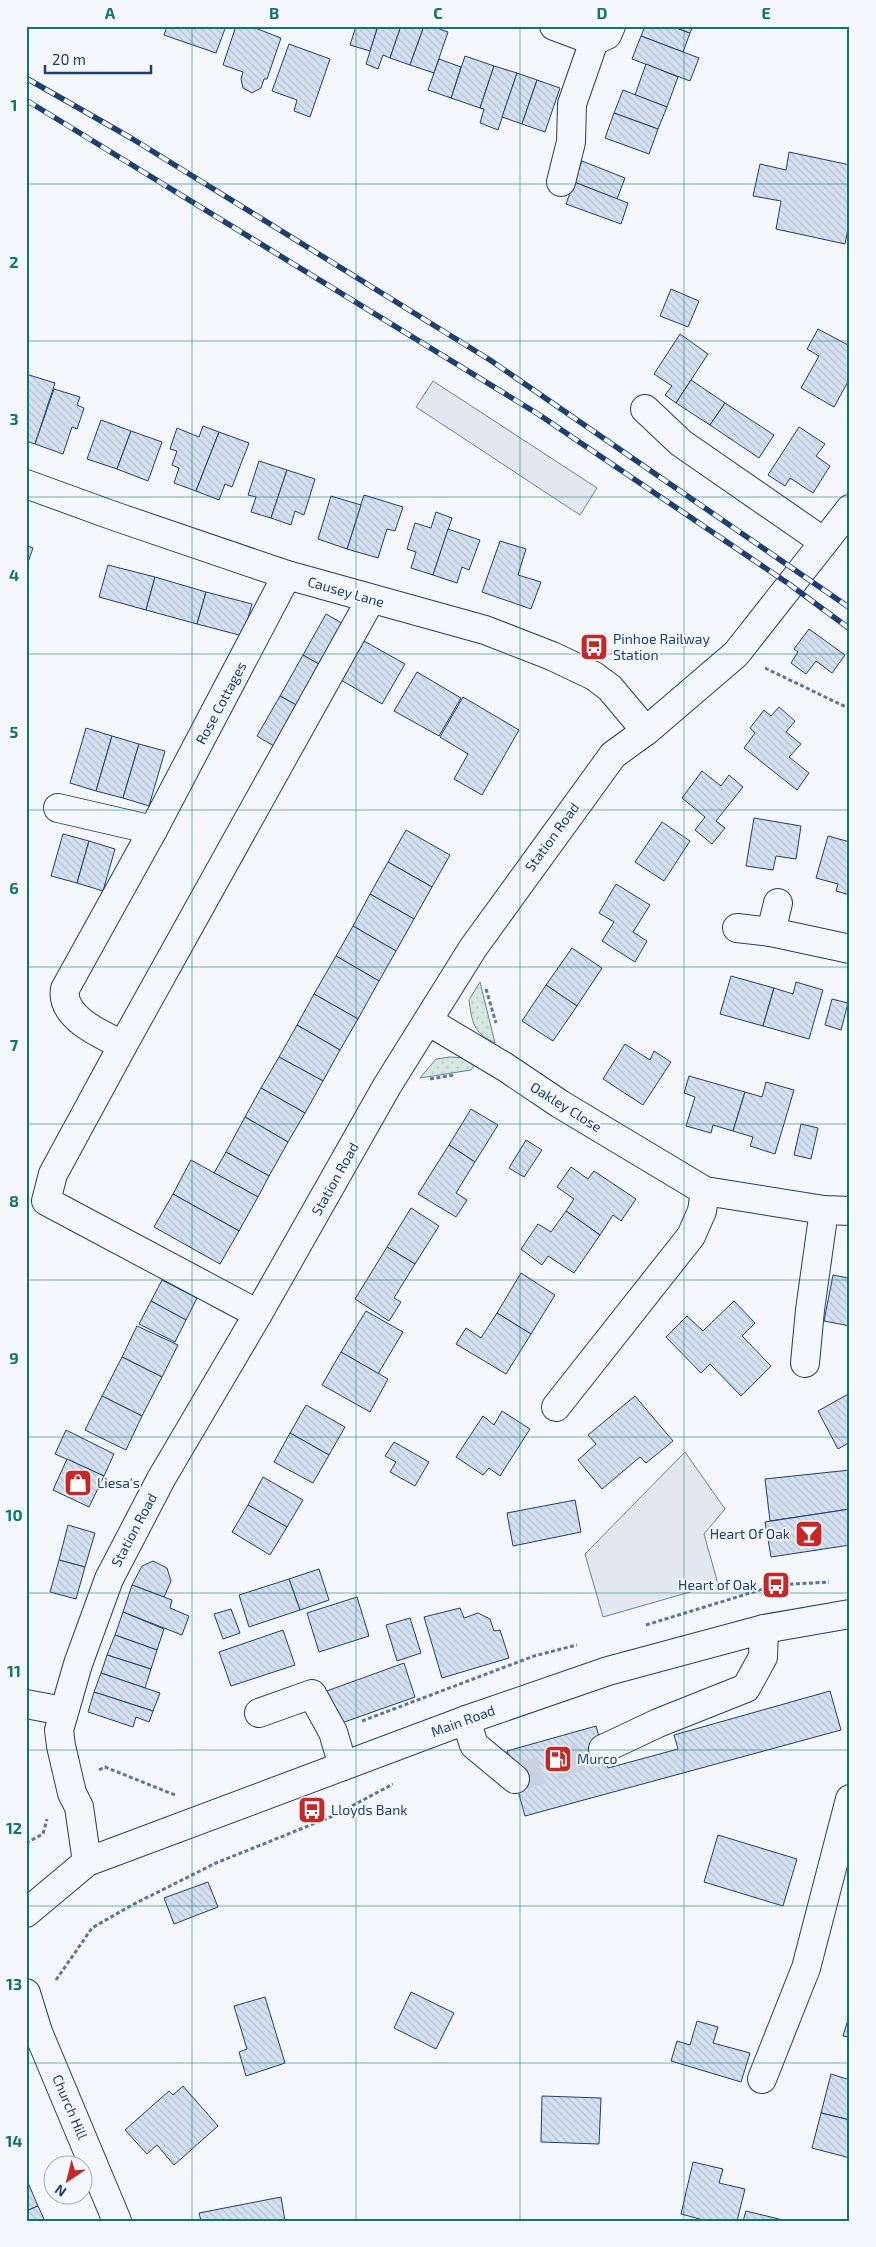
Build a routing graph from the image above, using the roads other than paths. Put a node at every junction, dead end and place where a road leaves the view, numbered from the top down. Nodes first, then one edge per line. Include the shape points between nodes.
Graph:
1 (554, 26) edge
2 (602, 34) edge
3 (561, 182) dead end
4 (645, 409) dead end
5 (26, 484) edge
6 (850, 509) edge
7 (824, 542) junction
8 (287, 575) junction
9 (371, 599) junction
10 (646, 731) junction
11 (58, 808) dead end
12 (153, 830) junction
13 (778, 903) dead end
14 (737, 928) dead end
15 (771, 932) junction
16 (850, 949) edge
17 (428, 1021) junction
18 (122, 1045) junction
19 (705, 1191) junction
20 (837, 1211) edge
21 (258, 1314) junction
22 (805, 1362) dead end
23 (556, 1407) dead end
24 (850, 1614) edge
25 (764, 1629) junction
26 (26, 1704) edge
27 (63, 1711) junction
28 (259, 1713) dead end
29 (466, 1720) junction
30 (603, 1749) tunnel mouth
31 (342, 1766) junction
32 (515, 1779) dead end
33 (850, 1799) edge
34 (87, 1862) junction
35 (26, 1913) edge
36 (33, 1998) edge
37 (762, 2079) dead end
38 (116, 2221) edge

1 - 2 street
2 - 3 street via 572,104 571,142
4 - 7 street via 681,442
5 - 8 street, Causey Lane
6 - 7 street, Station Road
7 - 10 street, Station Road via 736,654
8 - 9 street, Causey Lane
8 - 12 street, Rose Cottages
9 - 10 street, Causey Lane via 485,630 594,676 610,688
9 - 18 street
10 - 17 street, Station Road via 613,755 579,800 473,948
11 - 12 street
12 - 18 street, Rose Cottages via 64,995 69,1009 84,1023
13 - 15 street
14 - 15 street
15 - 16 street
17 - 19 street, Oakley Close
17 - 21 street, Station Road via 387,1086
18 - 21 street via 54,1174 46,1201
19 - 20 street, Oakley Close
19 - 23 street via 702,1211 691,1236
20 - 22 street via 810,1310
21 - 27 street, Station Road via 161,1479 109,1579
24 - 25 street, Main Road
25 - 29 street, Main Road via 608,1671
25 - 30 street via 763,1658 746,1688
26 - 27 street
27 - 34 street, Station Road via 61,1746 72,1793 79,1808
28 - 31 street via 312,1694 333,1732
29 - 31 street, Main Road
29 - 32 street via 474,1745
31 - 34 street, Main Road
33 - 37 street via 806,1968
34 - 35 street, Main Road
36 - 38 street, Church Hill

